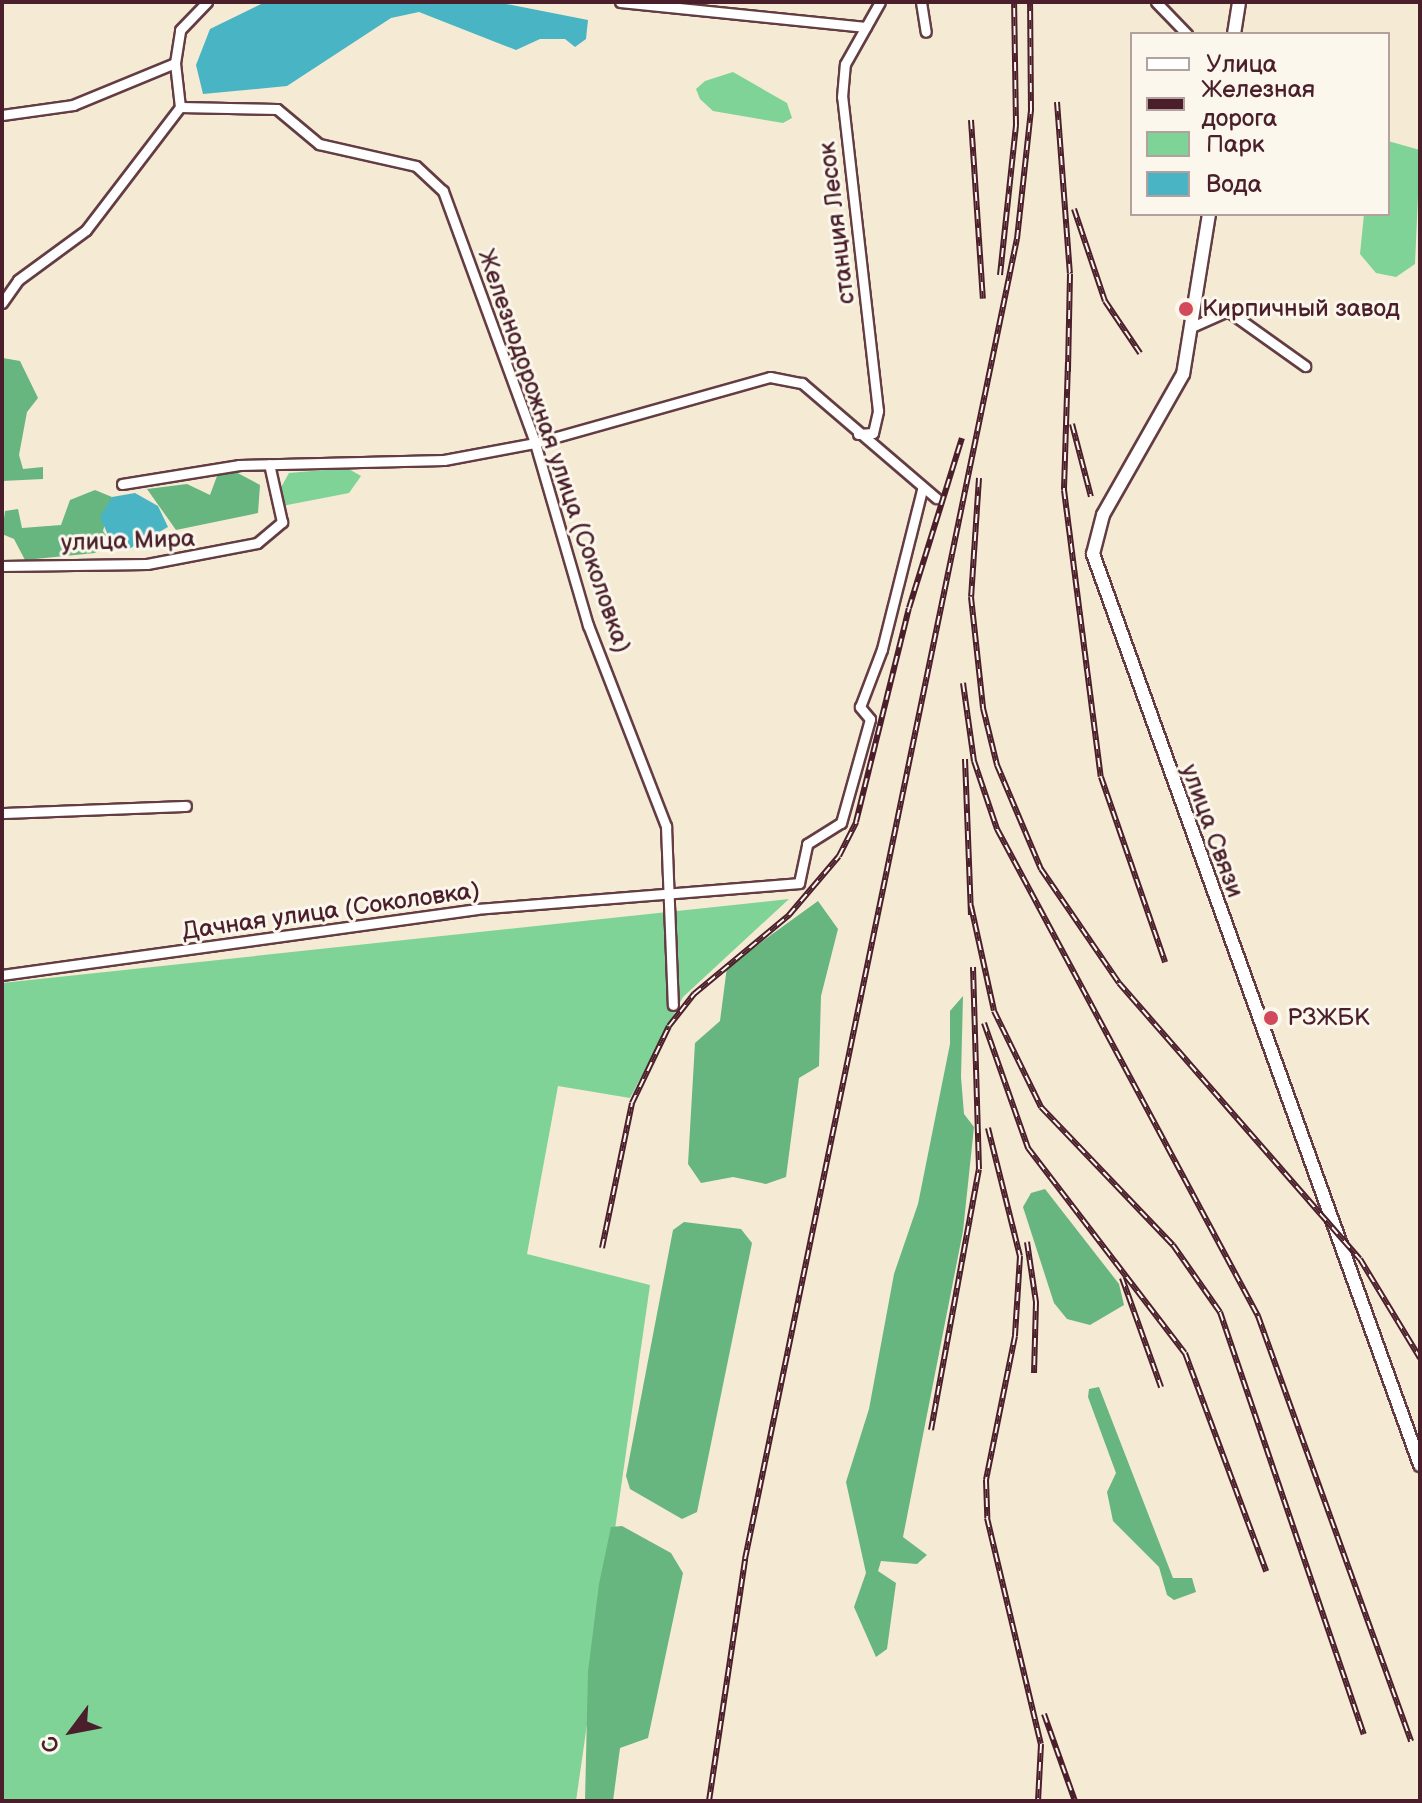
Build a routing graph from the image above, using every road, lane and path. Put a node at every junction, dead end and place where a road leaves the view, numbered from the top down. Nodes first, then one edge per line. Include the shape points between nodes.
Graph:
1 (207, 2) edge
2 (620, 2) edge
3 (880, 2) edge
4 (921, 2) edge
5 (1156, 2) edge
6 (1239, 2) edge
7 (866, 27) junction
8 (926, 32) dead end
9 (1185, 32) edge
10 (1234, 32) edge
11 (175, 63) junction
12 (180, 107) junction
13 (2, 115) edge
14 (1209, 216) edge
15 (2, 303) edge
16 (1194, 326) junction
17 (1305, 366) dead end
18 (858, 434) junction
19 (535, 443) junction
20 (269, 464) junction
21 (122, 484) dead end
22 (922, 490) junction
23 (936, 498) dead end
24 (2, 566) edge
25 (186, 806) dead end
26 (2, 813) edge
27 (666, 899) junction
28 (2, 975) edge
29 (673, 1005) dead end
30 (1420, 1465) edge

1 - 11 street via 180,30
2 - 7 street
3 - 7 street, станция Лесок
4 - 8 street
5 - 9 street
6 - 10 street
7 - 18 street, станция Лесок via 845,64 842,97 878,411 873,433
11 - 12 street
11 - 13 street via 73,105
12 - 15 street via 86,230 18,280
12 - 19 street, Железнодорожная улица (Соколовка) via 277,109 319,144 416,166 434,179
14 - 16 street, улица Связи
16 - 17 street via 1228,311
16 - 30 street, улица Связи via 1183,374 1103,515 1093,554
18 - 19 street via 802,383 770,377
18 - 22 street
19 - 20 street via 444,460
19 - 27 street, Железнодорожная улица (Соколовка) via 588,625 666,826 672,865
20 - 21 street
20 - 24 street, улица Мира via 282,522 257,543 147,564
22 - 23 street
22 - 27 street, Дачная улица (Соколовка) via 882,649 860,707 870,719 841,823 807,844 799,883
25 - 26 street
27 - 28 street, Дачная улица (Соколовка) via 476,909
27 - 29 street, Железнодорожная улица (Соколовка)

